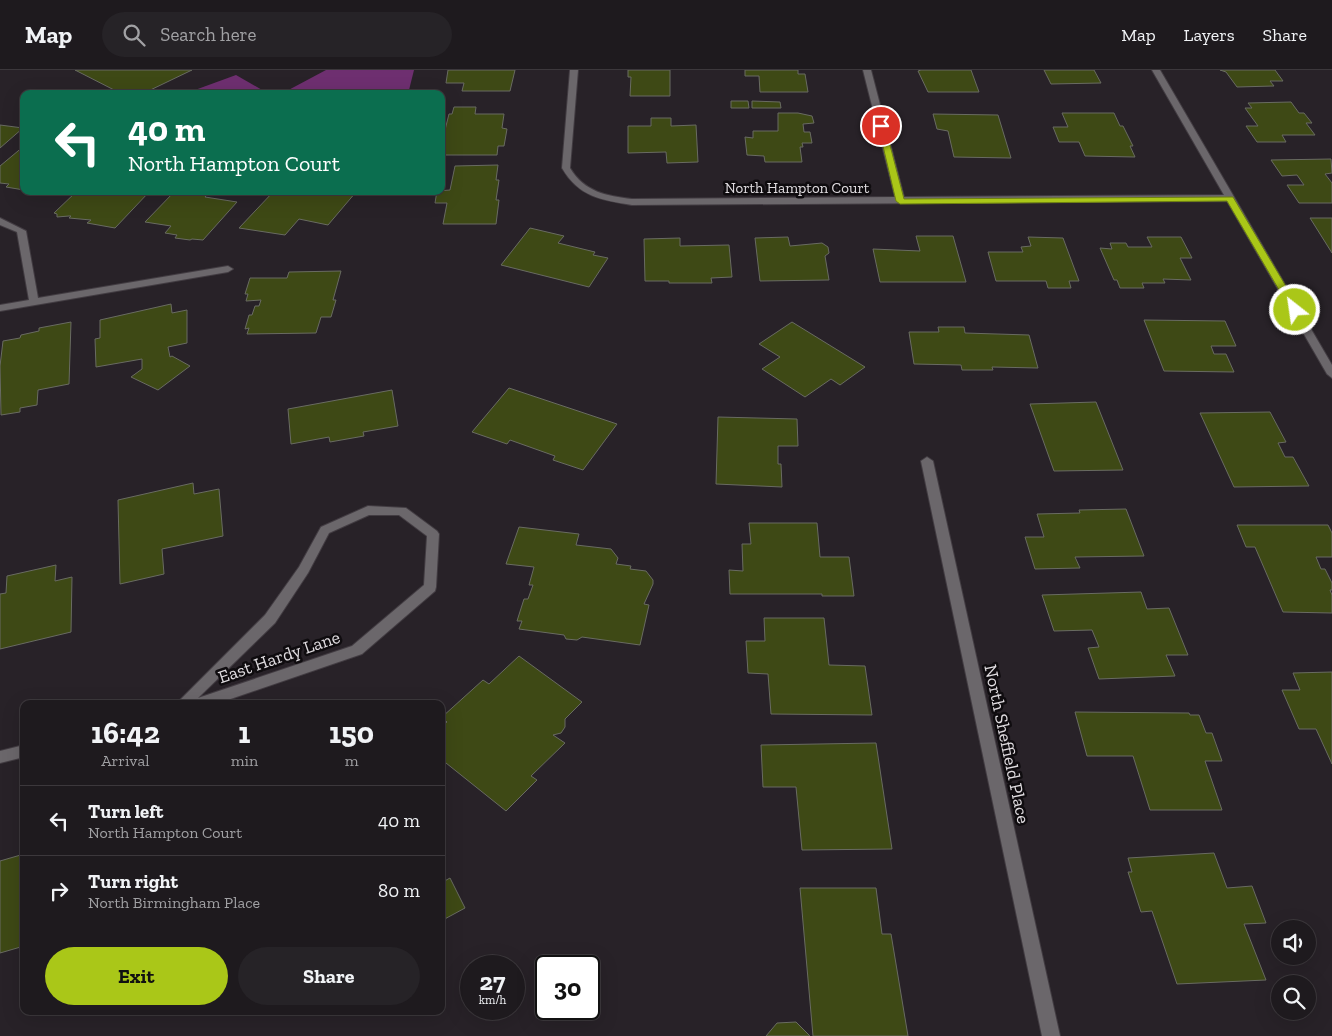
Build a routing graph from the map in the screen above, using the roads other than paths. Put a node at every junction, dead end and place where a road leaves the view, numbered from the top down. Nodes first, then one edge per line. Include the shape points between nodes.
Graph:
1 (574, 70) edge
2 (867, 70) edge
3 (1156, 70) edge
4 (1230, 198) junction
5 (900, 201) junction
6 (0, 221) edge
7 (228, 269) dead end
8 (34, 302) junction
9 (0, 308) edge
10 (1332, 374) edge
11 (927, 461) dead end
12 (187, 700) edge
13 (210, 700) edge
14 (20, 752) edge
15 (0, 757) edge
16 (1050, 1036) edge

1 - 5 street, North Hampton Court via 566,168 572,180 603,198 632,202
2 - 5 street
3 - 4 street
4 - 5 street, North Hampton Court
4 - 10 street
6 - 8 street via 21,231
7 - 8 street
8 - 9 street
11 - 16 street, North Sheffield Place
12 - 13 street, East Hardy Lane via 270,619 304,570 325,530 368,510 402,512 433,534 430,587 357,650
14 - 15 street

